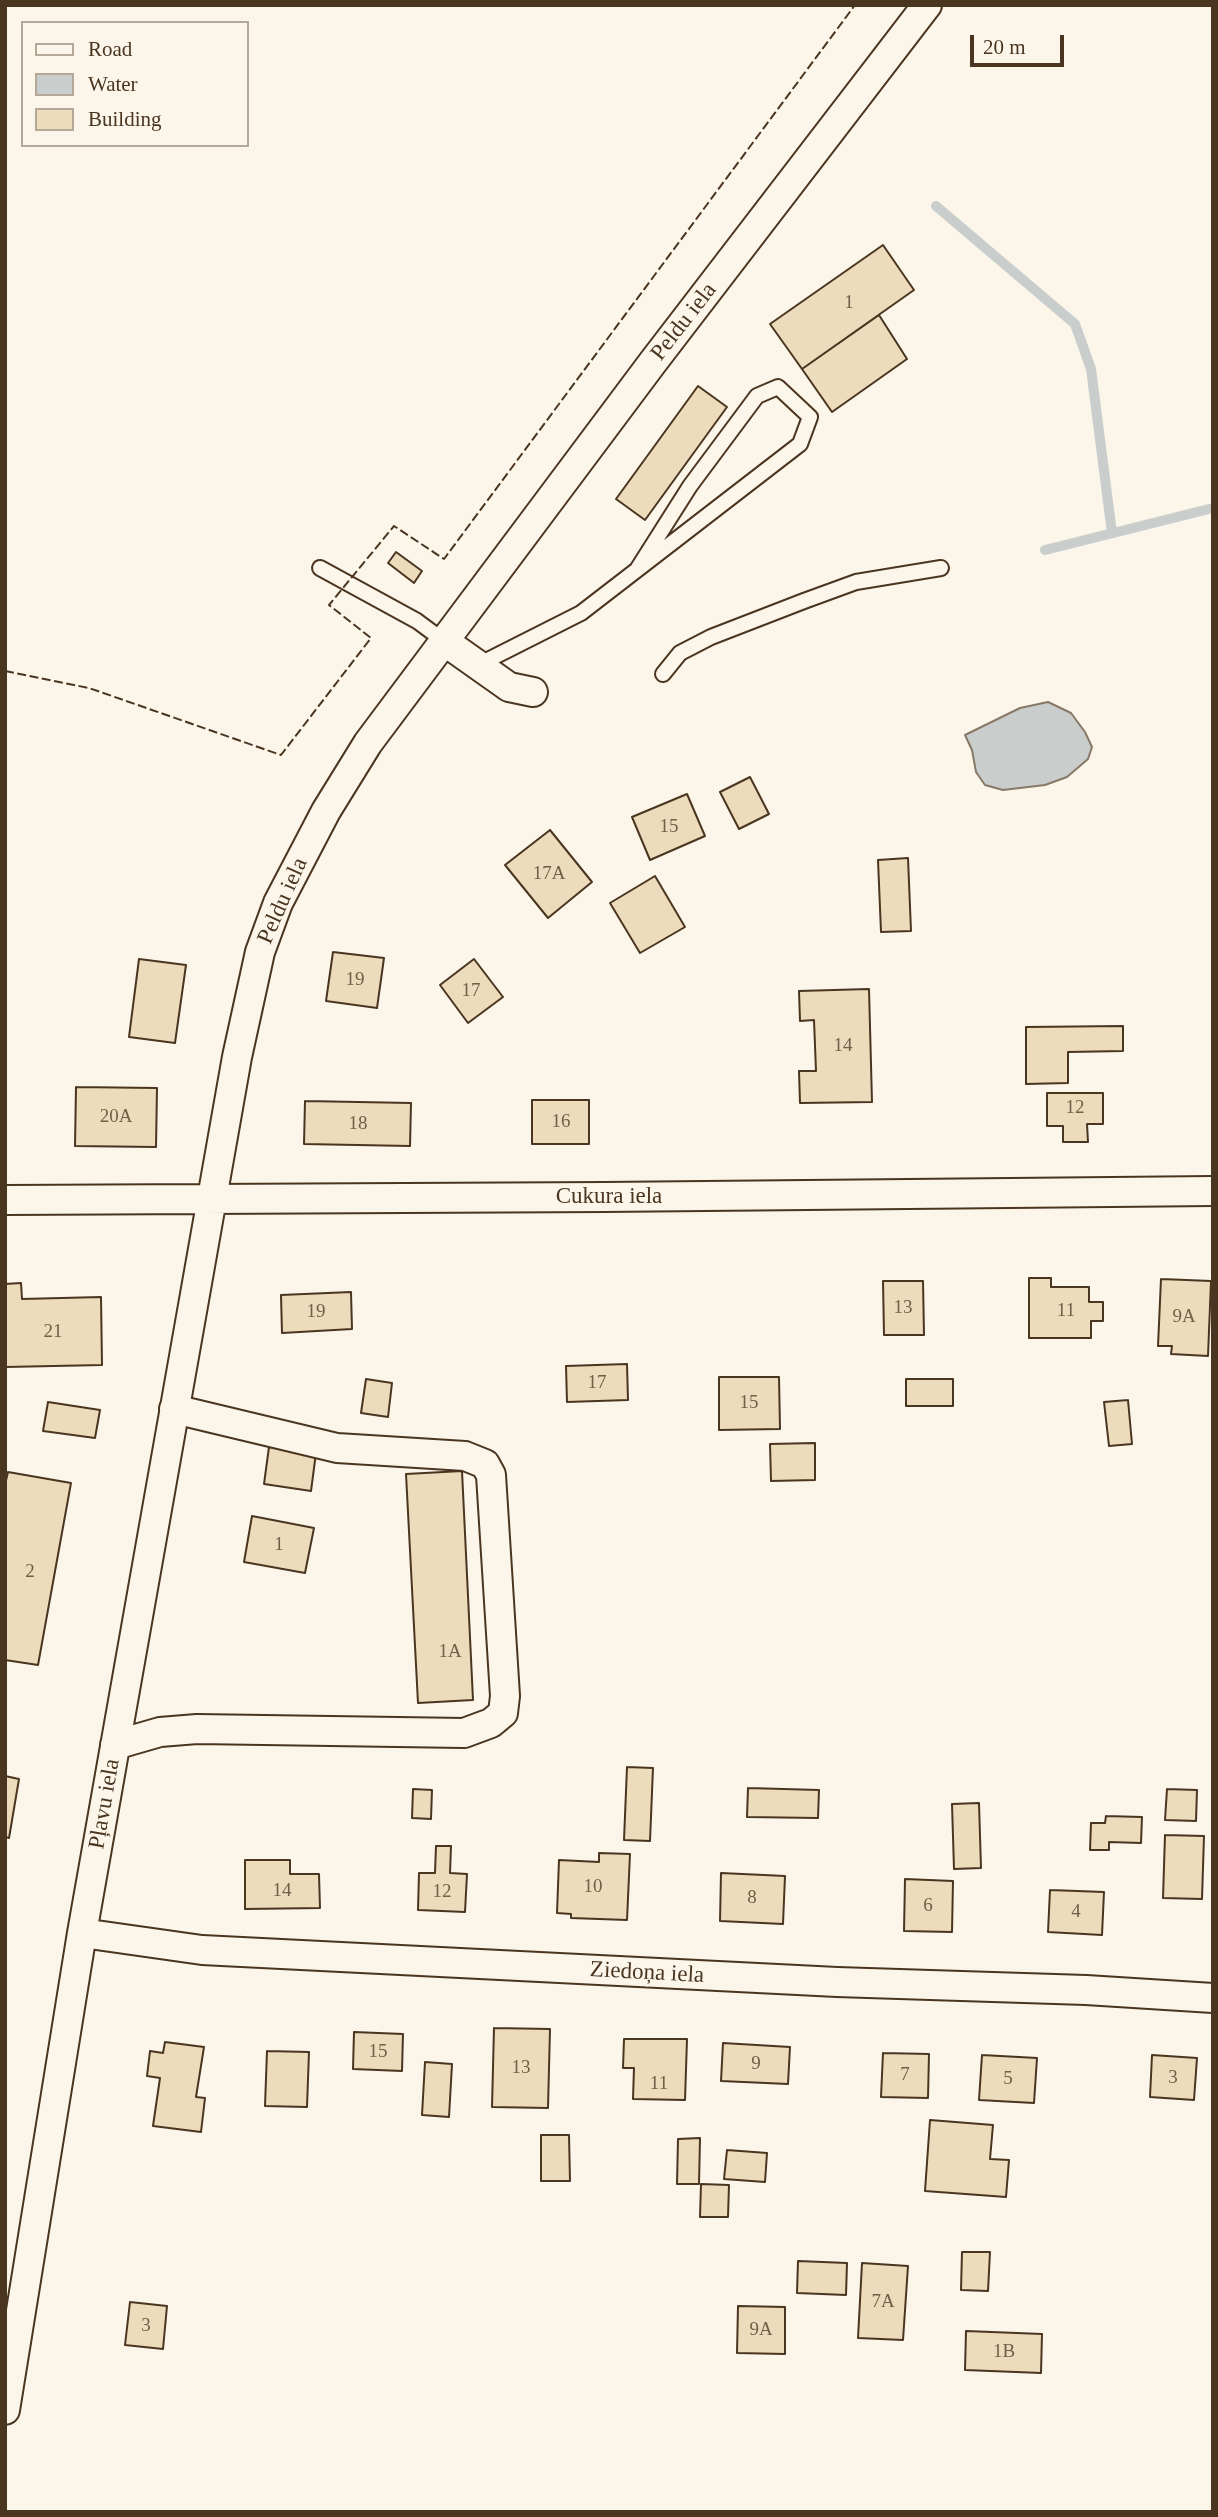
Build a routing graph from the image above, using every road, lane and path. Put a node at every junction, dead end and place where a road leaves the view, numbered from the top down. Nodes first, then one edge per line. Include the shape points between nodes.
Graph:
1 (927, 5) edge
2 (320, 568) dead end
3 (638, 568) junction
4 (941, 568) dead end
5 (444, 641) junction
6 (478, 665) junction
7 (663, 674) dead end
8 (533, 692) dead end
9 (1213, 1191) edge
10 (212, 1198) junction
11 (5, 1200) edge
12 (174, 1409) junction
13 (115, 1745) junction
14 (82, 1933) junction
15 (1213, 1998) edge
16 (5, 2410) edge

1 - 5 street, Peldu iela
2 - 5 lane
3 - 3 lane via 800,444 810,417 778,387 757,396 690,486
3 - 6 lane via 582,613
4 - 7 lane via 856,583 804,601 701,642 680,653
5 - 6 street
5 - 10 street, Peldu iela via 368,743 278,903 247,1006
6 - 8 street via 509,687
9 - 10 street, Cukura iela
10 - 11 street, Cukura iela
10 - 12 street, Pļavu iela
12 - 13 street, Pļavu iela
12 - 13 street via 337,1448 465,1456 485,1464 491,1475 503,1713 464,1733 197,1729 160,1732
13 - 14 street, Pļavu iela
14 - 15 street, Ziedoņa iela via 202,1950
14 - 16 street, Pļavu iela

